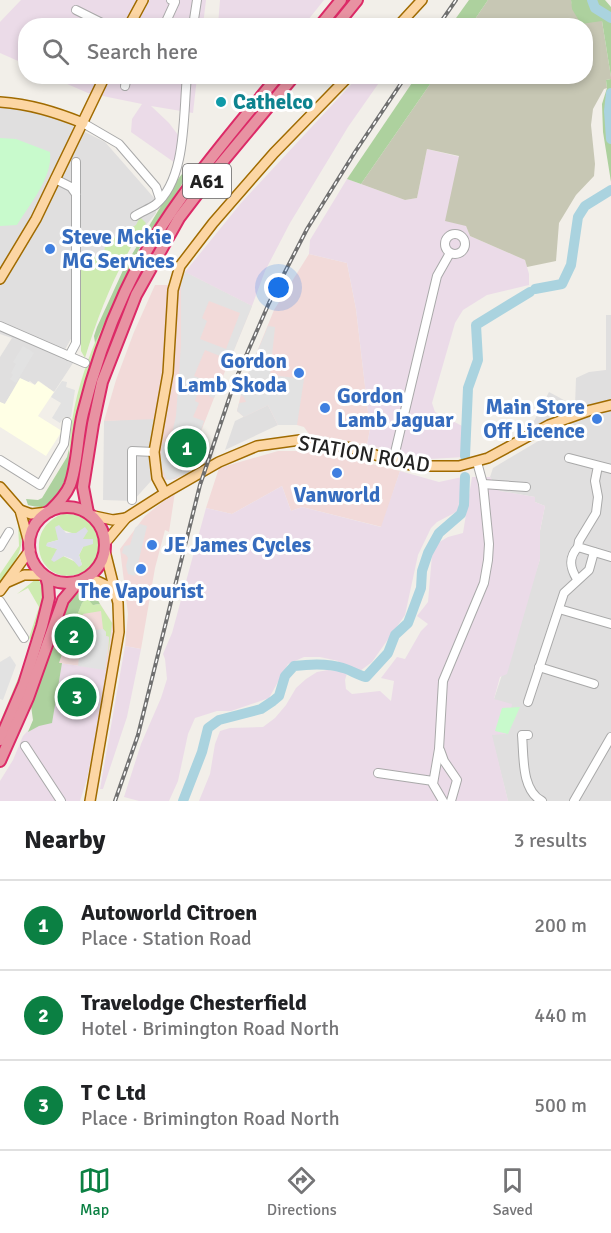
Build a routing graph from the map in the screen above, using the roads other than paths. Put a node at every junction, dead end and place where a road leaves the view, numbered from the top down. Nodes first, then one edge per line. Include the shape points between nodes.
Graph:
1 (142, 0) edge
2 (171, 0) edge
3 (197, 0) edge
4 (341, 0) edge
5 (357, 0) edge
6 (422, 0) edge
7 (76, 10) dead end
8 (92, 18) edge
9 (133, 18) edge
10 (168, 18) edge
11 (194, 18) edge
12 (326, 18) edge
13 (342, 18) edge
14 (405, 18) edge
15 (101, 84) edge
16 (186, 84) edge
17 (271, 84) edge
18 (287, 84) edge
19 (341, 84) edge
20 (0, 102) edge
21 (83, 123) junction
22 (76, 162) dead end
23 (172, 177) junction
24 (55, 179) junction
25 (151, 180) junction
26 (77, 196) junction
27 (160, 199) junction
28 (135, 216) dead end
29 (450, 253) dead end
30 (0, 279) edge
31 (0, 326) edge
32 (69, 356) junction
33 (85, 363) dead end
34 (611, 405) edge
35 (67, 422) dead end
36 (154, 452) junction
37 (569, 458) dead end
38 (0, 460) edge
39 (393, 461) junction
40 (477, 462) junction
41 (598, 466) junction
42 (611, 469) edge
43 (483, 484) junction
44 (0, 487) edge
45 (526, 487) dead end
46 (165, 493) junction
47 (132, 500) dead end
48 (20, 510) junction
49 (49, 511) junction
50 (91, 514) junction
51 (126, 518) junction
52 (9, 532) dead end
53 (0, 547) edge
54 (29, 547) junction
55 (105, 547) junction
56 (578, 547) junction
57 (594, 552) junction
58 (611, 557) edge
59 (44, 576) junction
60 (577, 579) junction
61 (81, 580) junction
62 (8, 582) junction
63 (114, 589) junction
64 (0, 591) edge
65 (0, 601) edge
66 (559, 609) junction
67 (611, 624) edge
68 (24, 638) dead end
69 (539, 666) junction
70 (594, 684) dead end
71 (528, 702) dead end
72 (528, 735) dead end
73 (0, 740) edge
74 (610, 740) edge
75 (25, 746) dead end
76 (440, 749) junction
77 (0, 761) edge
78 (451, 771) junction
79 (378, 773) dead end
80 (434, 777) junction
81 (454, 790) junction
82 (437, 791) junction
83 (61, 801) edge
84 (90, 801) edge
85 (443, 801) edge
86 (451, 801) edge
87 (542, 801) edge
88 (574, 801) edge

1 - 9 main road
2 - 10 street via 175,2
3 - 11 street
4 - 12 highway
5 - 13 highway
6 - 14 main road
7 - 8 street
15 - 21 main road
16 - 23 street via 179,158
17 - 49 highway, A61 via 166,219 126,289 82,414 70,486
18 - 50 highway, A61 via 179,218 136,295 100,392 88,448 83,487
19 - 36 main road via 274,153 180,266 173,290 168,373
20 - 21 main road via 49,110
21 - 24 main road
21 - 25 street via 119,144
22 - 26 street
23 - 25 street via 161,182
23 - 27 street
24 - 26 street via 71,187
24 - 30 main road
25 - 27 street
26 - 32 street via 76,343
27 - 28 street
29 - 39 street via 437,276
31 - 32 street
32 - 33 street
34 - 40 main road, STATION ROAD via 549,425
35 - 38 street via 64,444 38,488
36 - 46 main road via 157,478
36 - 47 street via 132,451
37 - 41 street
39 - 40 main road, STATION ROAD via 432,467
39 - 46 main road, STATION ROAD via 329,443 286,440 257,446 219,462
40 - 43 street
41 - 42 street
41 - 56 street via 596,513
43 - 45 street
43 - 76 street via 489,544 484,583 443,681
44 - 48 main road
46 - 51 main road, STATION ROAD
48 - 49 main road via 31,514
48 - 54 main road
49 - 50 highway via 68,507
49 - 54 highway via 31,532
50 - 51 main road via 113,520
50 - 55 highway via 102,529
51 - 55 main road, STATION ROAD
52 - 53 street
54 - 59 highway via 32,560
54 - 62 main road
55 - 61 highway via 100,565
55 - 63 main road
56 - 57 street
56 - 60 street via 570,562
57 - 58 street
57 - 60 street via 589,570
59 - 61 highway via 67,583
59 - 62 main road via 24,575
59 - 73 highway via 49,598 42,626 24,684
60 - 66 street via 564,593
61 - 63 main road via 97,581
61 - 77 highway via 63,600 28,698
62 - 64 main road
63 - 84 main road via 119,632
65 - 68 street
66 - 67 street
66 - 69 street
69 - 70 street
69 - 71 street
72 - 87 street via 522,735 527,782
74 - 88 street
75 - 83 street
76 - 78 street
76 - 80 street
78 - 80 street via 443,770
78 - 81 street via 457,780
79 - 80 street
80 - 82 street
81 - 82 street via 444,794
81 - 86 street
82 - 85 street

